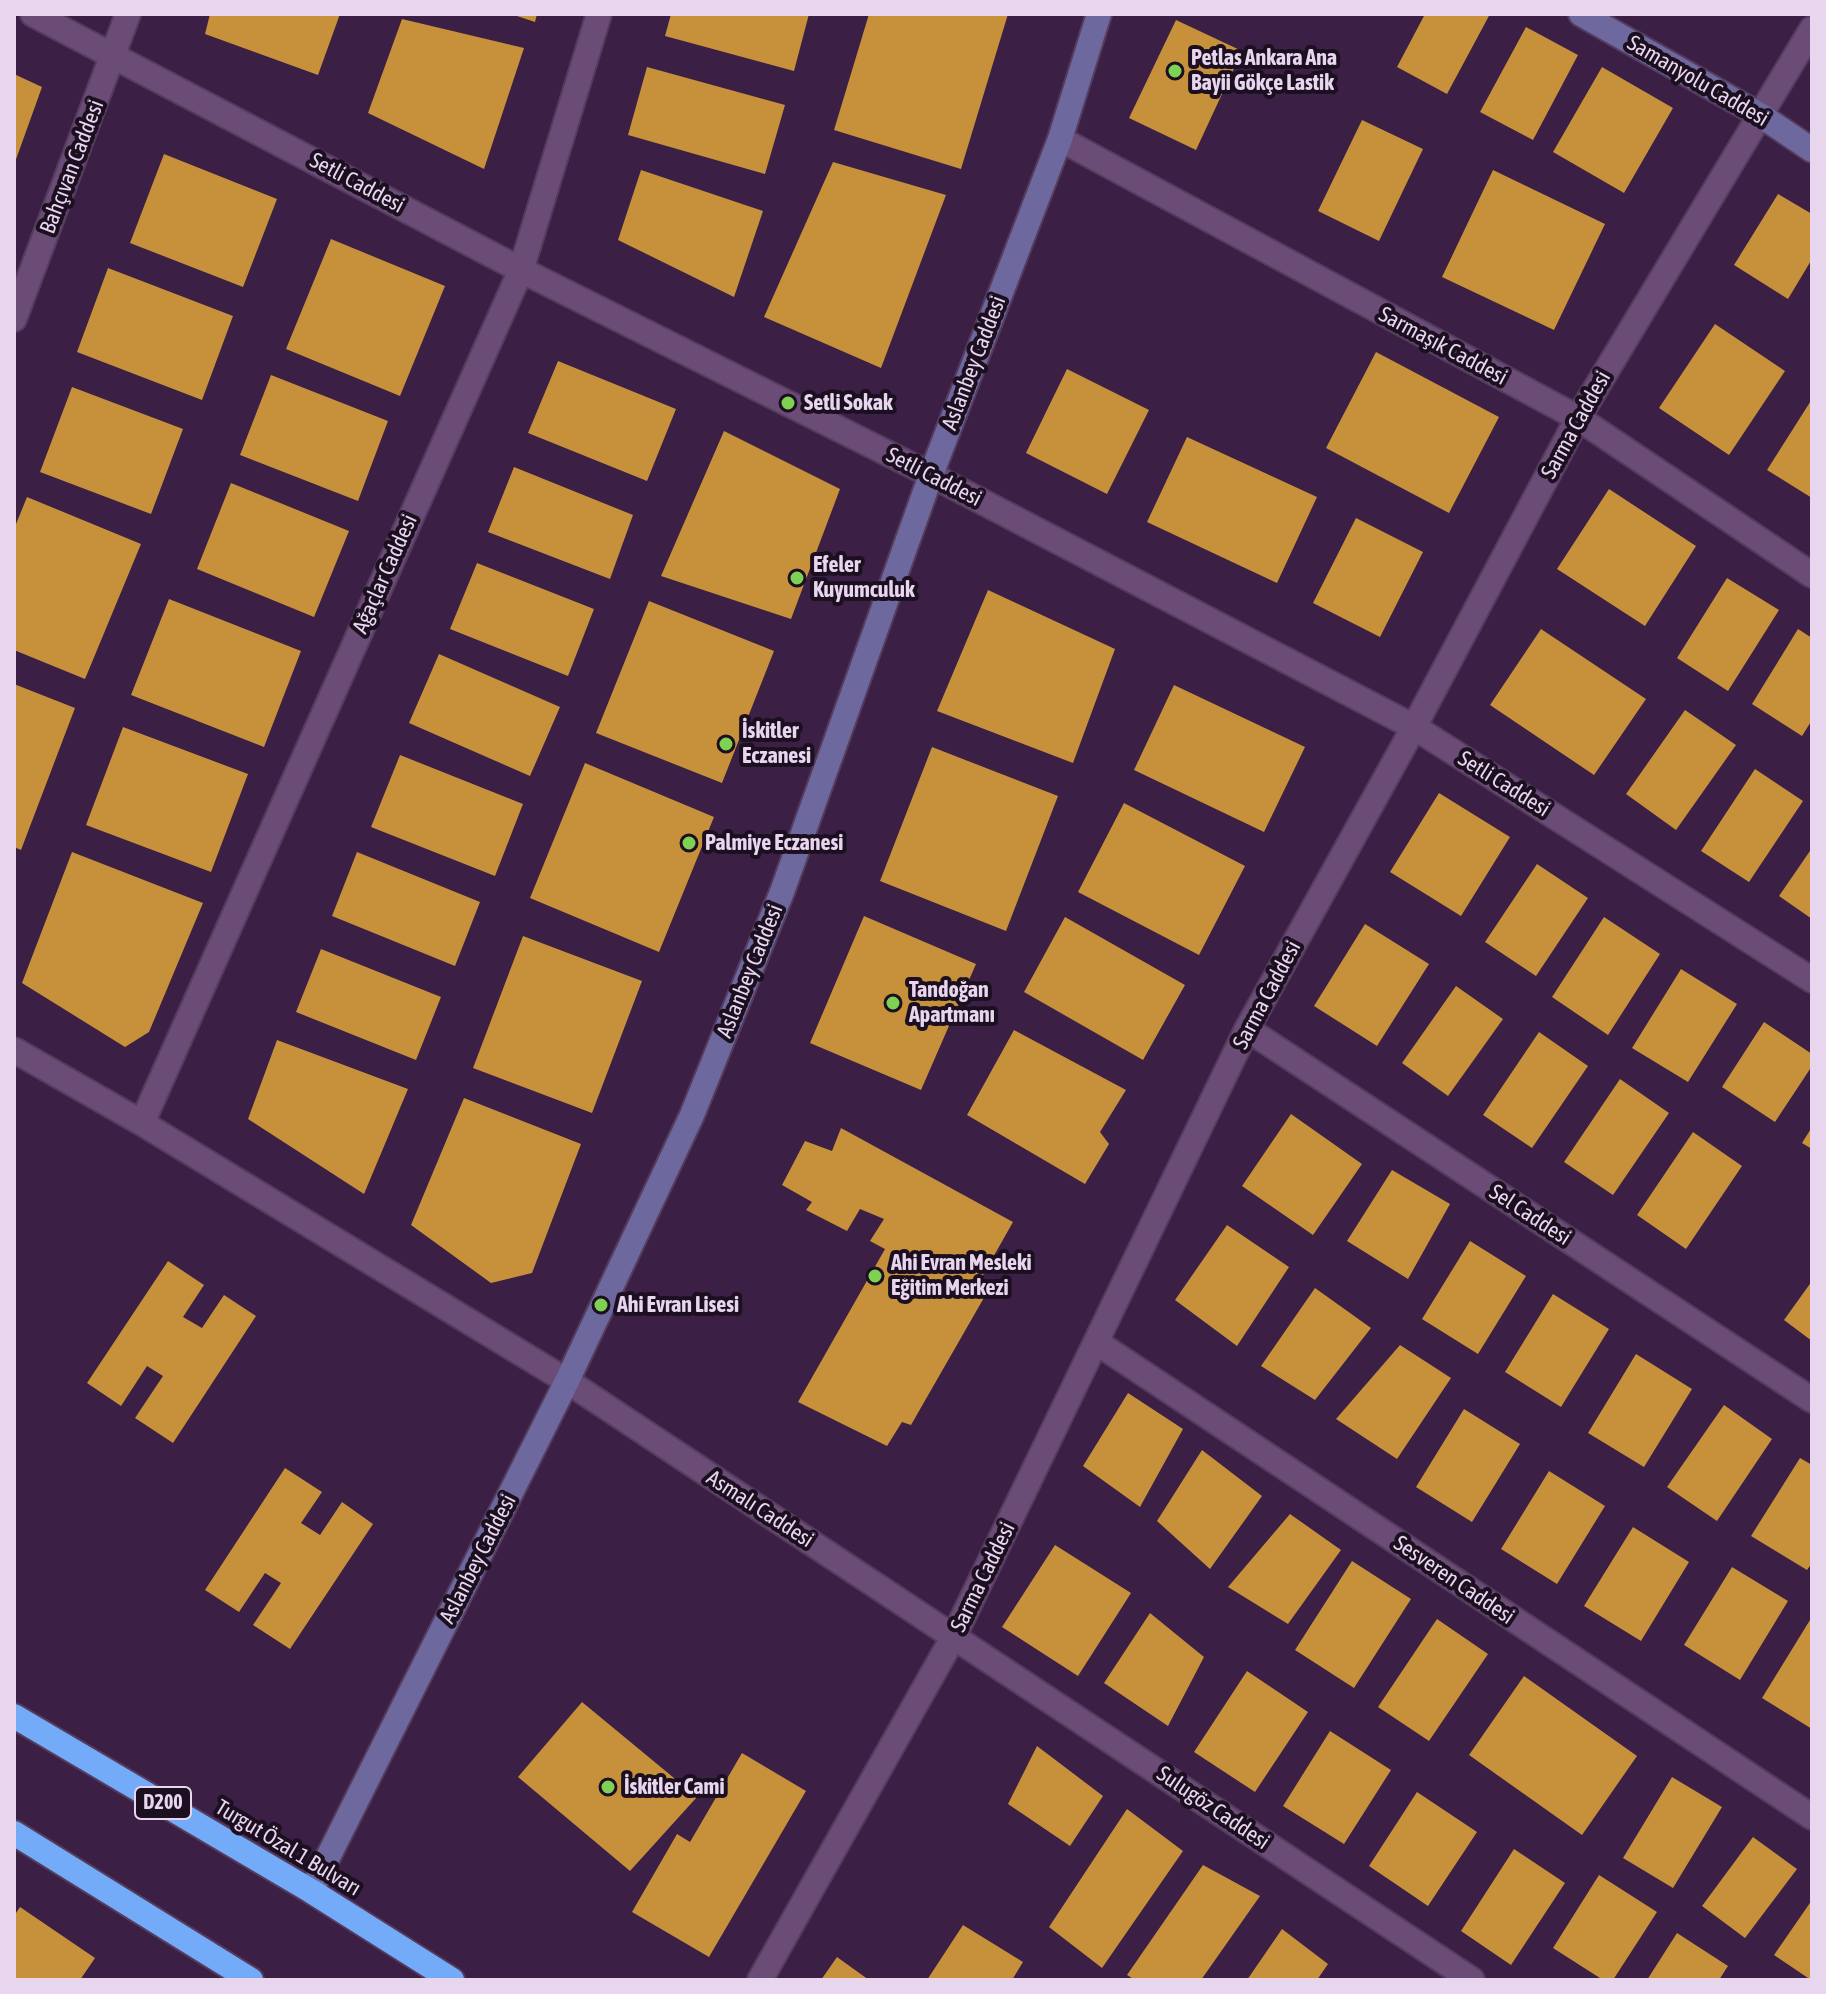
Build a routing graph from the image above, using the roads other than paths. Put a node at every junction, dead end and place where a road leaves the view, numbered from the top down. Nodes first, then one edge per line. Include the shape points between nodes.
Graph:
1 (33, 14) edge
2 (128, 14) edge
3 (599, 14) edge
4 (1099, 14) edge
5 (1581, 14) edge
6 (1812, 29) edge
7 (115, 55) junction
8 (1760, 115) junction
9 (1060, 139) junction
10 (1812, 150) edge
11 (521, 270) junction
12 (14, 319) edge
13 (1578, 418) junction
14 (931, 475) junction
15 (1812, 575) edge
16 (1414, 727) junction
17 (1812, 980) edge
18 (1247, 1029) junction
19 (14, 1050) edge
20 (142, 1123) junction
21 (1096, 1342) junction
22 (567, 1381) junction
23 (1812, 1400) edge
24 (954, 1636) junction
25 (14, 1716) edge
26 (1812, 1817) edge
27 (15, 1834) edge
28 (311, 1891) junction
29 (251, 1980) edge
30 (452, 1980) edge
31 (760, 1980) edge
32 (1472, 1980) edge

1 - 7 street, Setli Caddesi
2 - 7 street, Bahçıvan Caddesi
3 - 11 street, Ağaçlar Caddesi
4 - 9 street, Aslanbey Caddesi
5 - 8 street, Samanyolu Caddesi
6 - 8 street, Sarma Caddesi
7 - 11 street, Setli Caddesi
7 - 12 street, Bahçıvan Caddesi
8 - 10 street, Samanyolu Caddesi
8 - 13 street, Sarma Caddesi
9 - 13 street, Sarmaşık Caddesi
9 - 14 street, Aslanbey Caddesi
11 - 14 street, Setli Caddesi
11 - 20 street, Ağaçlar Caddesi
13 - 15 street, Sarmaşık Caddesi
13 - 16 street, Sarma Caddesi
14 - 16 street, Setli Caddesi
14 - 22 street, Aslanbey Caddesi via 782,892 692,1115
16 - 17 street, Setli Caddesi
16 - 18 street, Sarma Caddesi
18 - 21 street, Sarma Caddesi
18 - 23 street, Sel Caddesi
19 - 20 street, Asmalı Caddesi
20 - 22 street, Asmalı Caddesi
21 - 24 street, Sarma Caddesi
21 - 26 street, Sesveren Caddesi
22 - 24 street, Asmalı Caddesi
22 - 28 street, Aslanbey Caddesi
24 - 31 street, Sarma Caddesi
24 - 32 street, Sulugöz Caddesi
25 - 28 highway, Turgut Özal 1 Bulvarı / D200
27 - 29 highway
28 - 30 highway, Turgut Özal 1 Bulvarı / D200

